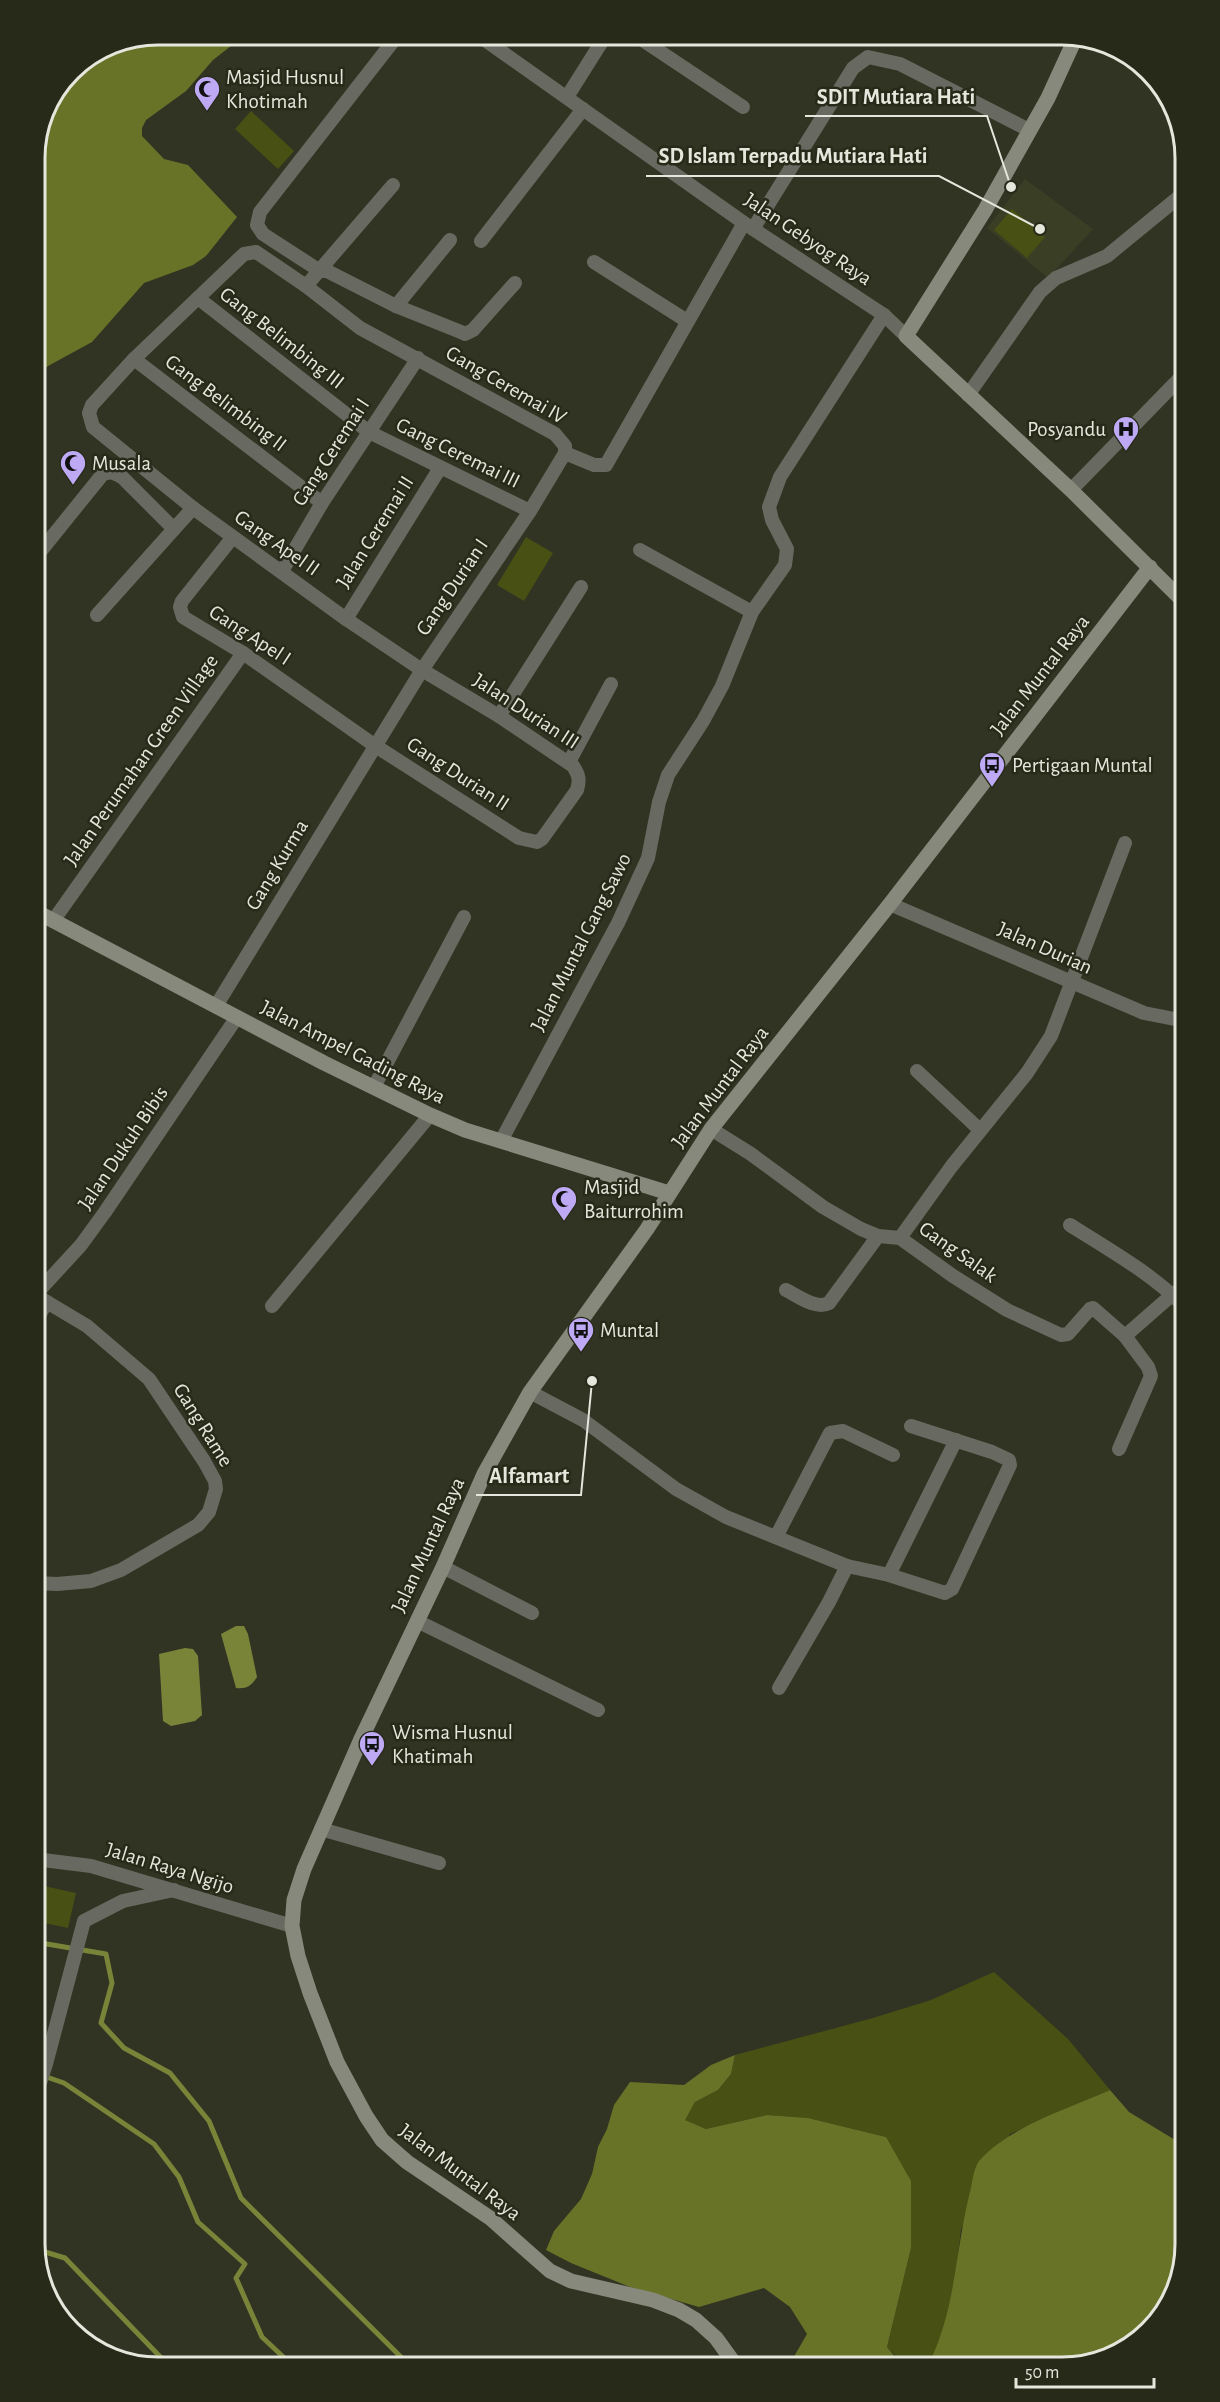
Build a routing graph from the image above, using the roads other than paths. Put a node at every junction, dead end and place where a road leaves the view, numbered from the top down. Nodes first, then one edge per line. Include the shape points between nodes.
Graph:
1 (390, 45) edge
2 (492, 45) edge
3 (600, 45) edge
4 (649, 45) edge
5 (1072, 45) edge
6 (567, 97) junction
7 (743, 107) dead end
8 (583, 110) junction
9 (1029, 130) junction
10 (393, 184) dead end
11 (1175, 200) edge
12 (748, 226) junction
13 (450, 240) dead end
14 (481, 241) dead end
15 (594, 262) dead end
16 (320, 271) junction
17 (515, 283) dead end
18 (306, 286) junction
19 (198, 298) junction
20 (396, 306) junction
21 (884, 315) junction
22 (687, 321) junction
23 (906, 336) junction
24 (417, 358) junction
25 (134, 359) junction
26 (1175, 383) edge
27 (968, 395) junction
28 (369, 432) junction
29 (565, 453) junction
30 (440, 468) junction
31 (1071, 490) junction
32 (322, 503) junction
33 (193, 508) junction
34 (530, 511) junction
35 (174, 529) junction
36 (233, 537) junction
37 (45, 546) edge
38 (640, 550) dead end
39 (1150, 567) junction
40 (282, 571) junction
41 (581, 587) dead end
42 (1175, 593) edge
43 (752, 612) junction
44 (97, 615) dead end
45 (346, 619) junction
46 (243, 653) junction
47 (422, 670) junction
48 (611, 684) dead end
49 (499, 716) junction
50 (375, 745) junction
51 (569, 762) junction
52 (519, 838) joint
53 (1125, 843) dead end
54 (891, 904) junction
55 (45, 917) edge
56 (464, 917) dead end
57 (53, 921) junction
58 (1073, 983) junction
59 (216, 1006) junction
60 (237, 1017) junction
61 (1175, 1019) edge
62 (917, 1071) dead end
63 (374, 1087) junction
64 (430, 1115) junction
65 (711, 1130) junction
66 (980, 1130) junction
67 (501, 1141) junction
68 (669, 1193) junction
69 (1070, 1225) dead end
70 (878, 1236) junction
71 (900, 1238) junction
72 (45, 1290) edge
73 (786, 1290) dead end
74 (1173, 1294) joint
75 (45, 1302) edge
76 (272, 1306) dead end
77 (1125, 1336) junction
78 (531, 1392) junction
79 (911, 1426) dead end
80 (956, 1440) junction
81 (1119, 1449) dead end
82 (893, 1455) dead end
83 (776, 1537) junction
84 (847, 1566) junction
85 (443, 1567) junction
86 (889, 1575) junction
87 (45, 1583) edge
88 (532, 1613) dead end
89 (417, 1621) junction
90 (779, 1688) dead end
91 (598, 1710) dead end
92 (321, 1828) junction
93 (45, 1860) edge
94 (439, 1863) dead end
95 (174, 1890) junction
96 (292, 1926) junction
97 (45, 2067) edge
98 (730, 2357) edge

1 - 16 street via 257,219 263,234
2 - 6 street, Jalan Gebyog Raya
3 - 6 street
4 - 7 street
5 - 9 main road
6 - 8 street, Jalan Gebyog Raya
8 - 12 street, Jalan Gebyog Raya
8 - 14 street
9 - 12 street via 900,64 868,57 854,68
9 - 23 main road via 985,210
10 - 16 street
11 - 27 street via 1107,256 1056,278 1040,292
12 - 21 street, Jalan Gebyog Raya
12 - 22 street
13 - 20 street
15 - 22 street
16 - 18 street
16 - 20 street
17 - 20 street via 473,330 465,333
18 - 19 street, Gang Ceremai IV via 256,252 244,254
18 - 24 street, Gang Ceremai IV via 360,328
19 - 25 street
19 - 28 street, Gang Belimbing III
21 - 23 street, Jalan Gebyog Raya
21 - 43 street, Jalan Muntal Gang Sawo via 780,477 769,507 787,558
22 - 29 street via 606,465 594,465
23 - 27 main road
24 - 28 street, Gang Ceremai I
24 - 29 street, Gang Ceremai IV via 555,434 561,438
25 - 32 street, Gang Belimbing II
25 - 33 street, Gang Apel II via 92,405 89,413 93,427
26 - 31 street
27 - 31 main road
28 - 30 street, Gang Ceremai III
28 - 32 street, Gang Ceremai I
29 - 34 street, Gang Durian I
30 - 34 street, Gang Ceremai III
30 - 45 street, Jalan Ceremai II
31 - 39 main road
32 - 40 street, Gang Ceremai I
33 - 35 street
33 - 36 street, Gang Apel II
34 - 47 street, Gang Durian I
35 - 37 street via 122,477 108,472
35 - 44 street
36 - 40 street, Gang Apel II
36 - 46 street, Gang Apel I via 182,602 181,612 188,621
38 - 43 street
39 - 42 main road
39 - 54 main road, Jalan Muntal Raya
40 - 45 street, Gang Apel II
41 - 49 street
43 - 67 street, Jalan Muntal Gang Sawo via 722,686 668,775 648,858 623,912
45 - 47 street, Gang Apel II
46 - 50 street, Gang Apel I
46 - 57 street, Jalan Perumahan Green Village
47 - 49 street, Jalan Durian III
47 - 50 street, Gang Durian I
48 - 51 street
49 - 51 street, Jalan Durian III
50 - 52 street, Gang Durian II
50 - 59 street, Gang Kurma
51 - 52 street, Jalan Durian III via 579,774 577,790 543,839 537,842
53 - 58 street
54 - 58 street, Jalan Durian
54 - 65 main road, Jalan Muntal Raya
55 - 57 main road, Jalan Ampel Gading Raya
56 - 63 street
57 - 59 main road, Jalan Ampel Gading Raya
58 - 61 street, Jalan Durian via 1144,1013
58 - 66 street via 1051,1036
59 - 60 main road, Jalan Ampel Gading Raya
60 - 63 main road, Jalan Ampel Gading Raya
60 - 72 street, Jalan Dukuh Bibis via 105,1212
62 - 66 street
63 - 64 main road, Jalan Ampel Gading Raya
64 - 67 main road, Jalan Ampel Gading Raya
64 - 76 street
65 - 68 main road, Jalan Muntal Raya
65 - 70 street, Gang Salak via 751,1154 823,1208
66 - 71 street
67 - 68 main road, Jalan Ampel Gading Raya
68 - 78 main road, Jalan Muntal Raya
69 - 74 street
70 - 71 street, Gang Salak
70 - 73 street via 824,1306
71 - 77 street, Gang Salak via 1006,1310 1060,1335 1068,1334 1093,1308
74 - 77 street
75 - 87 street, Gang Rame via 87,1326 148,1379 204,1461 216,1489 209,1512 198,1525 121,1570 91,1581
77 - 81 street via 1149,1367 1151,1376
78 - 83 street via 583,1420 699,1504
78 - 85 main road, Jalan Muntal Raya via 484,1474
79 - 80 street
80 - 86 street
80 - 86 street via 1006,1458 1010,1465 952,1590 945,1593
82 - 83 street via 843,1431 830,1433
83 - 84 street
84 - 86 street
84 - 90 street
85 - 88 street
85 - 89 main road, Jalan Muntal Raya
89 - 91 street
89 - 92 main road, Jalan Muntal Raya
92 - 94 street
92 - 96 main road, Jalan Muntal Raya via 294,1900
93 - 95 street, Jalan Raya Ngijo via 91,1866
95 - 96 street, Jalan Raya Ngijo
95 - 97 street via 123,1901 84,1922
96 - 98 main road, Jalan Muntal Raya via 310,1993 337,2062 366,2116 394,2152 490,2218 550,2271 582,2284 667,2304 696,2320

